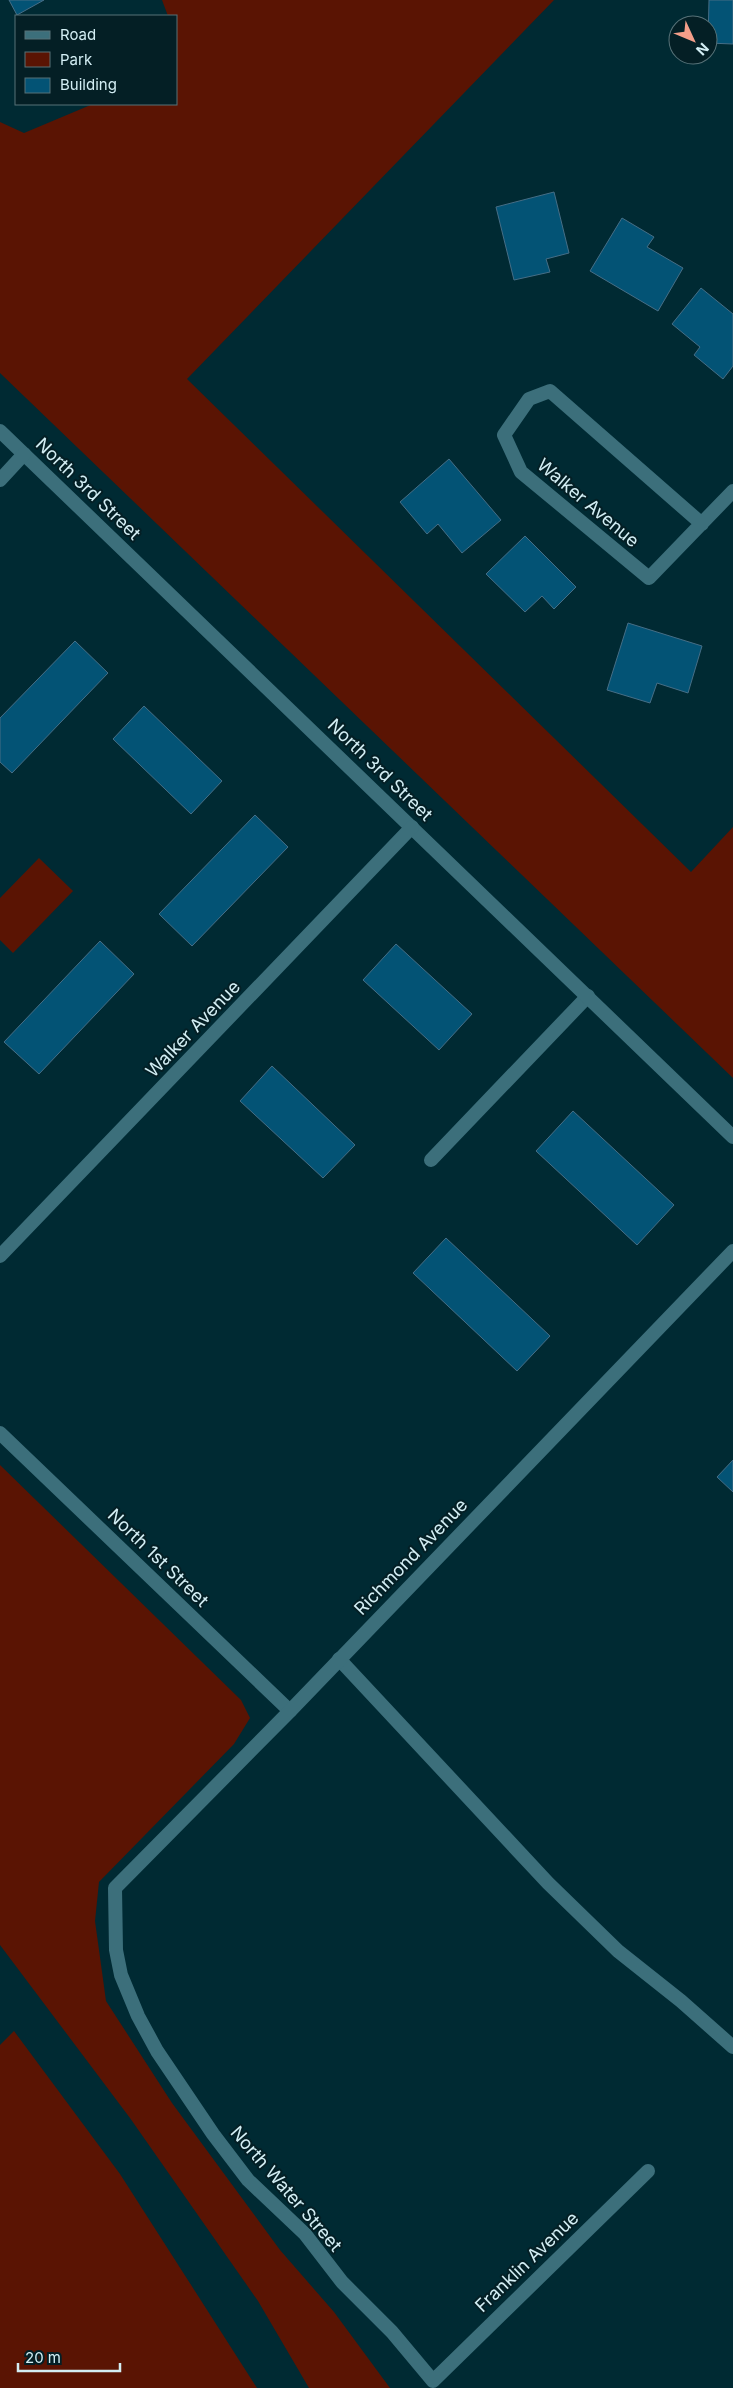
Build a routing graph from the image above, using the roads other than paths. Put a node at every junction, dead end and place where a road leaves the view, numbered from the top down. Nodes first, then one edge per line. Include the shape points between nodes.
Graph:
1 (0, 431) edge
2 (24, 454) junction
3 (0, 480) edge
4 (733, 492) edge
5 (702, 524) junction
6 (412, 827) junction
7 (588, 996) junction
8 (733, 1137) edge
9 (431, 1160) dead end
10 (733, 1251) edge
11 (0, 1256) edge
12 (0, 1433) edge
13 (339, 1659) junction
14 (290, 1711) junction
15 (115, 1888) joint
16 (733, 2047) edge
17 (648, 2171) dead end
18 (433, 2381) joint

1 - 2 street, North 3rd Street
2 - 3 street
2 - 6 street, North 3rd Street
4 - 5 street, Walker Avenue
5 - 5 street, Walker Avenue via 649,578 521,472 504,435 529,399 550,391
6 - 7 street, North 3rd Street
6 - 11 street, Walker Avenue
7 - 8 street, North 3rd Street
7 - 9 street
10 - 13 street, Richmond Avenue
12 - 14 street, North 1st Street
13 - 14 street, Richmond Avenue
13 - 16 street via 548,1883 618,1952 681,2000
14 - 15 street, Richmond Avenue
15 - 18 street, North Water Street via 116,1950 121,1975 157,2051 248,2180 305,2234 342,2282 392,2332
17 - 18 street, Franklin Avenue

